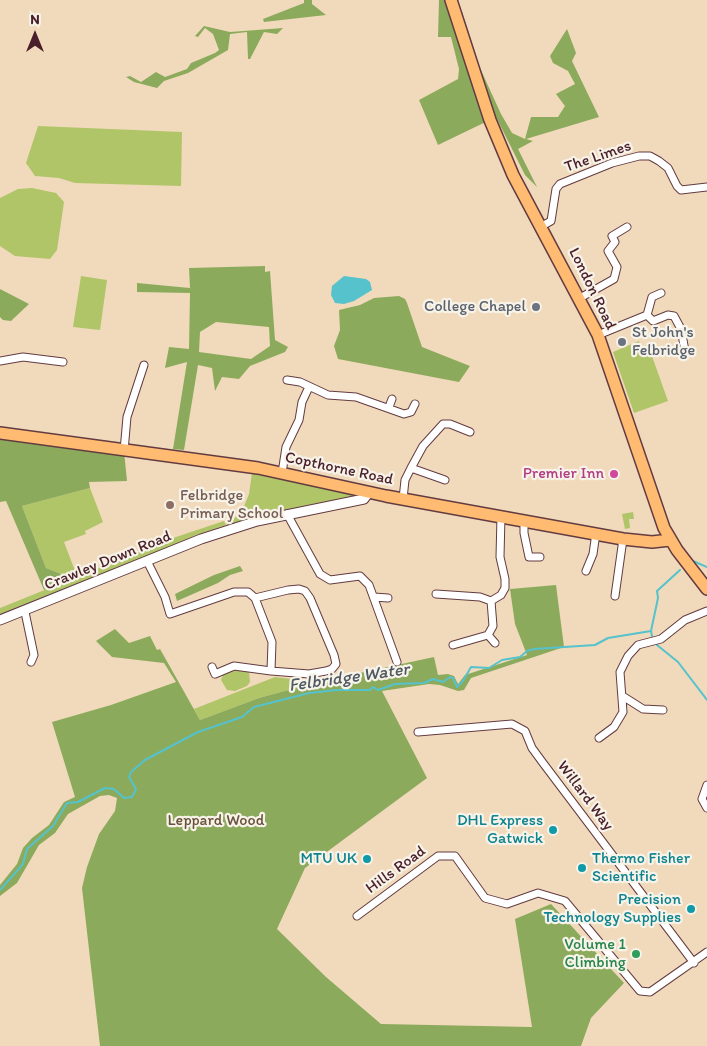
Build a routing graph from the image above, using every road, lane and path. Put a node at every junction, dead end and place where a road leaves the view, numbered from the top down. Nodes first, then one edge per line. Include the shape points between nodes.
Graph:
1 (451, 0) edge
2 (707, 187) edge
3 (542, 226) junction
4 (627, 227) dead end
5 (661, 293) dead end
6 (580, 298) junction
7 (648, 315) junction
8 (598, 335) junction
9 (685, 351) dead end
10 (0, 361) edge
11 (64, 362) dead end
12 (144, 365) dead end
13 (288, 380) dead end
14 (309, 387) junction
15 (392, 399) dead end
16 (415, 404) dead end
17 (389, 407) junction
18 (470, 432) dead end
19 (0, 433) edge
20 (124, 451) junction
21 (410, 468) junction
22 (282, 473) junction
23 (445, 480) dead end
24 (369, 492) junction
25 (403, 499) junction
26 (287, 514) junction
27 (501, 516) junction
28 (524, 520) junction
29 (596, 533) junction
30 (623, 539) junction
31 (670, 540) junction
32 (540, 557) dead end
33 (147, 561) junction
34 (586, 570) dead end
35 (707, 589) edge
36 (436, 594) dead end
37 (615, 596) dead end
38 (374, 597) junction
39 (255, 598) junction
40 (388, 598) dead end
41 (491, 601) junction
42 (707, 611) edge
43 (24, 612) junction
44 (0, 620) edge
45 (488, 635) junction
46 (495, 643) dead end
47 (452, 645) dead end
48 (31, 662) dead end
49 (397, 662) dead end
50 (271, 671) junction
51 (220, 683) dead end
52 (624, 697) junction
53 (663, 710) dead end
54 (418, 732) dead end
55 (599, 738) dead end
56 (707, 785) edge
57 (707, 808) edge
58 (357, 916) dead end
59 (707, 952) edge
60 (694, 963) junction

1 - 3 highway, London Road via 490,120 514,175
2 - 3 street, The Limes via 681,190 664,164 650,156 639,156 560,184 556,189 551,221
3 - 6 highway, London Road
4 - 6 street via 612,236 615,242 608,251 617,267 614,279
5 - 7 street via 652,297
6 - 8 highway, London Road
7 - 8 street
7 - 9 street via 653,321 674,316 681,329
8 - 31 highway, London Road via 623,403 652,500
10 - 11 street via 23,357
12 - 20 street via 127,417
13 - 14 street
14 - 17 street via 328,395 356,397
14 - 22 street via 286,447
15 - 17 street
16 - 17 street via 408,414
18 - 21 street via 443,424 423,446
19 - 20 highway, Copthorne Road
20 - 22 highway, Copthorne Road
21 - 23 street
21 - 25 street
22 - 24 highway, Copthorne Road
24 - 25 highway, Copthorne Road
24 - 26 street, Crawley Down Road via 364,499
25 - 27 highway, Copthorne Road
26 - 33 street, Crawley Down Road via 201,539
26 - 38 street via 320,574 330,580 360,576
27 - 28 highway, Copthorne Road
27 - 41 street via 500,557 505,588
28 - 29 highway, Copthorne Road
28 - 32 street via 529,557
29 - 30 highway, Copthorne Road
29 - 34 street via 593,554
30 - 31 highway, Copthorne Road
30 - 37 street
31 - 35 highway, London Road
33 - 39 street via 170,614 234,592 248,592
33 - 43 street, Crawley Down Road
36 - 41 street
38 - 40 street
38 - 49 street
39 - 50 street via 272,642
39 - 50 street via 288,590 305,591 336,664 332,669 309,674
41 - 45 street via 493,626
42 - 52 street via 685,620 661,639 638,646 628,656 620,672
43 - 44 street, Crawley Down Road
43 - 48 street via 34,655
45 - 46 street
45 - 47 street
50 - 51 street via 234,666 214,671
52 - 53 street via 643,709
52 - 55 street via 621,718
54 - 60 street, Willard Way via 512,724 525,731 532,748
56 - 57 street via 702,799
58 - 60 street, Hills Road via 438,856 455,856 485,898 506,904 538,893 565,901 640,991 650,992
59 - 60 street, Hills Road

